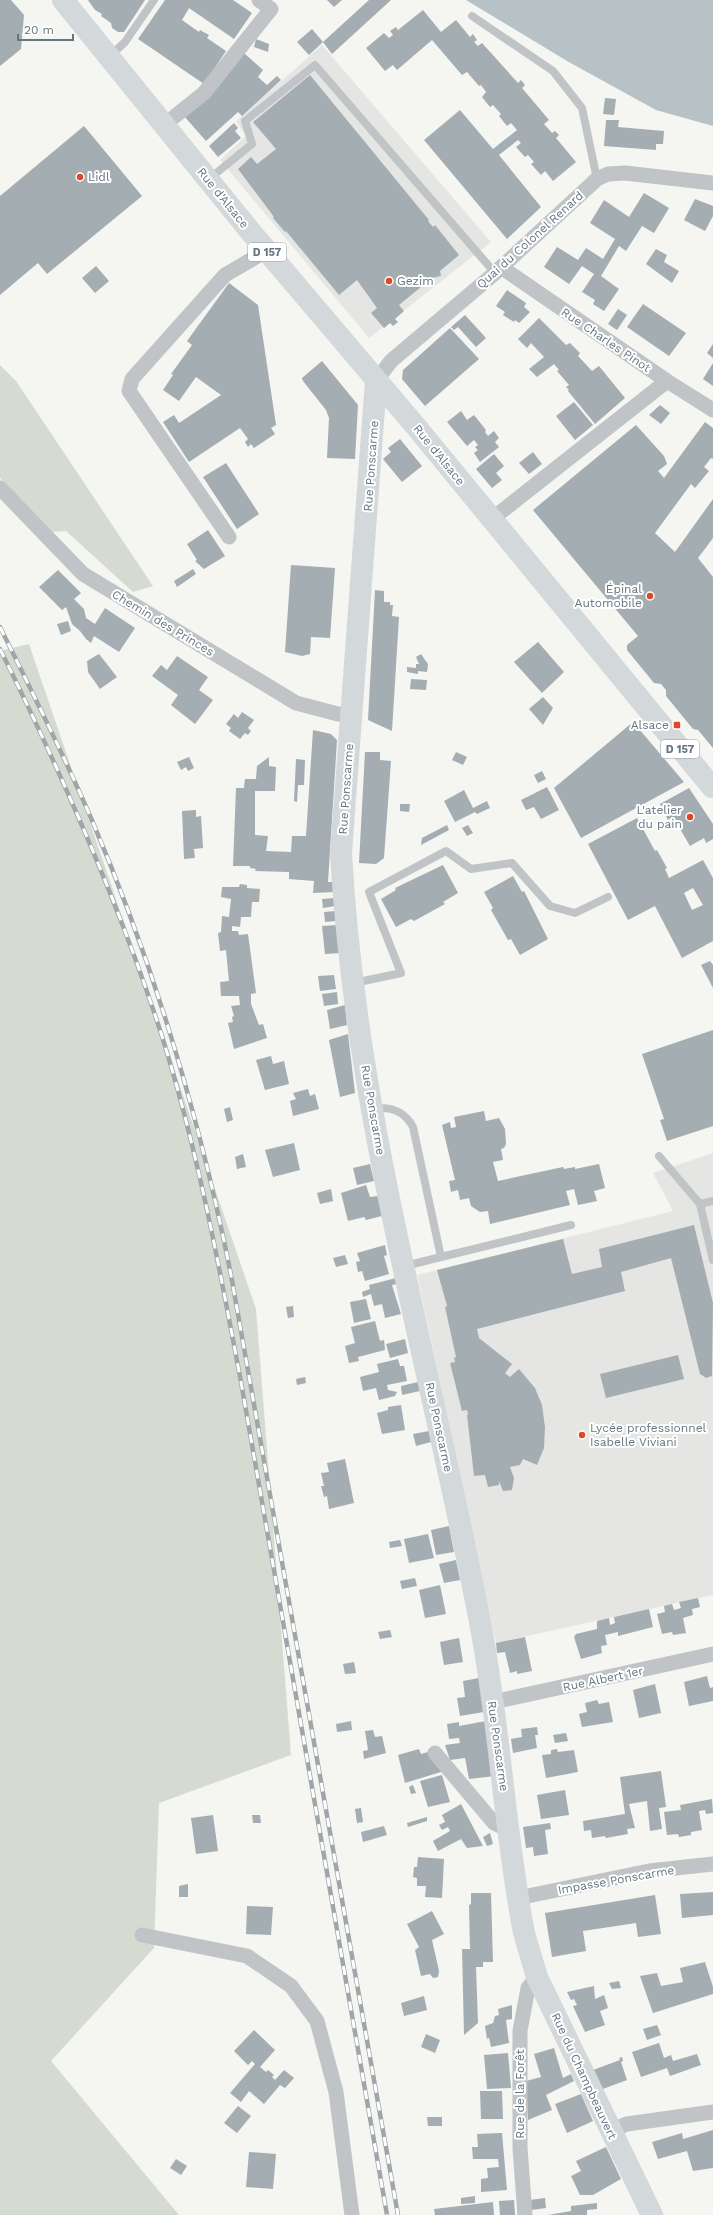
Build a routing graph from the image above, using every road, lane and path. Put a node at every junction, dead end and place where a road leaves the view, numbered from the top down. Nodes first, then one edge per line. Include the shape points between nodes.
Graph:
1 (63, 0) edge
2 (154, 0) edge
3 (259, 0) edge
4 (472, 16) dead end
5 (109, 57) junction
6 (164, 125) junction
7 (597, 179) junction
8 (208, 180) junction
9 (713, 184) edge
10 (266, 251) junction
11 (498, 270) junction
12 (376, 381) junction
13 (667, 381) junction
14 (713, 410) edge
15 (0, 488) edge
16 (492, 519) junction
17 (229, 537) dead end
18 (352, 716) junction
19 (713, 788) edge
20 (608, 897) dead end
21 (354, 983) junction
22 (372, 1110) junction
23 (659, 1156) dead end
24 (713, 1201) edge
25 (700, 1204) junction
26 (571, 1226) dead end
27 (441, 1257) junction
28 (713, 1260) edge
29 (405, 1266) junction
30 (713, 1654) edge
31 (493, 1702) junction
32 (435, 1753) dead end
33 (509, 1830) junction
34 (713, 1864) edge
35 (518, 1898) junction
36 (524, 1933) joint
37 (142, 1936) dead end
38 (537, 1977) junction
39 (713, 2112) edge
40 (610, 2131) junction
41 (352, 2215) edge
42 (525, 2215) edge
43 (652, 2215) edge

1 - 5 street, Rue d'Alsace / D 157
2 - 5 lane via 125,42
3 - 6 street via 271,9 204,93
4 - 7 lane via 553,71 582,108
5 - 6 street, Rue d'Alsace / D 157
6 - 8 street, Rue d'Alsace / D 157
7 - 9 street, Quai du Colonel Renard via 608,174 625,173
7 - 11 street, Quai du Colonel Renard
8 - 10 street, Rue d'Alsace / D 157
8 - 11 lane via 252,144 245,121 316,65
10 - 12 street, Rue d'Alsace / D 157
10 - 17 street via 225,275 132,379 129,391
11 - 12 street, Quai du Colonel Renard via 391,361
11 - 13 street, Rue Charles Pinot
12 - 16 street, Rue d'Alsace / D 157
12 - 18 street, Rue Ponscarme
13 - 14 street, Rue Charles Pinot
13 - 16 street
15 - 18 street, Chemin des Princes via 83,574 296,703
16 - 19 street, Rue d'Alsace / D 157
18 - 21 street, Rue Ponscarme via 341,853
20 - 21 lane via 575,913 569,912 550,906 512,863 471,869 446,851 369,892 401,973
21 - 22 street, Rue Ponscarme
22 - 27 lane via 387,1107 408,1118 413,1127
22 - 29 street, Rue Ponscarme
23 - 25 lane
24 - 25 lane
25 - 28 lane
26 - 27 lane
27 - 29 lane
29 - 31 street, Rue Ponscarme via 481,1624
30 - 31 street, Rue Albert 1er
31 - 33 street, Rue Ponscarme
32 - 33 street via 494,1823
33 - 35 street, Rue Ponscarme
34 - 35 street, Impasse Ponscarme via 649,1871
35 - 36 street, Rue Ponscarme
36 - 38 street, Rue du Champbeauvert
37 - 41 street via 246,1956 291,1986 316,2021 336,2092
38 - 40 street, Rue du Champbeauvert
38 - 42 street, Rue de la Forêt via 528,1988 520,2030 520,2148
39 - 40 street via 627,2124
40 - 43 street, Rue du Champbeauvert

